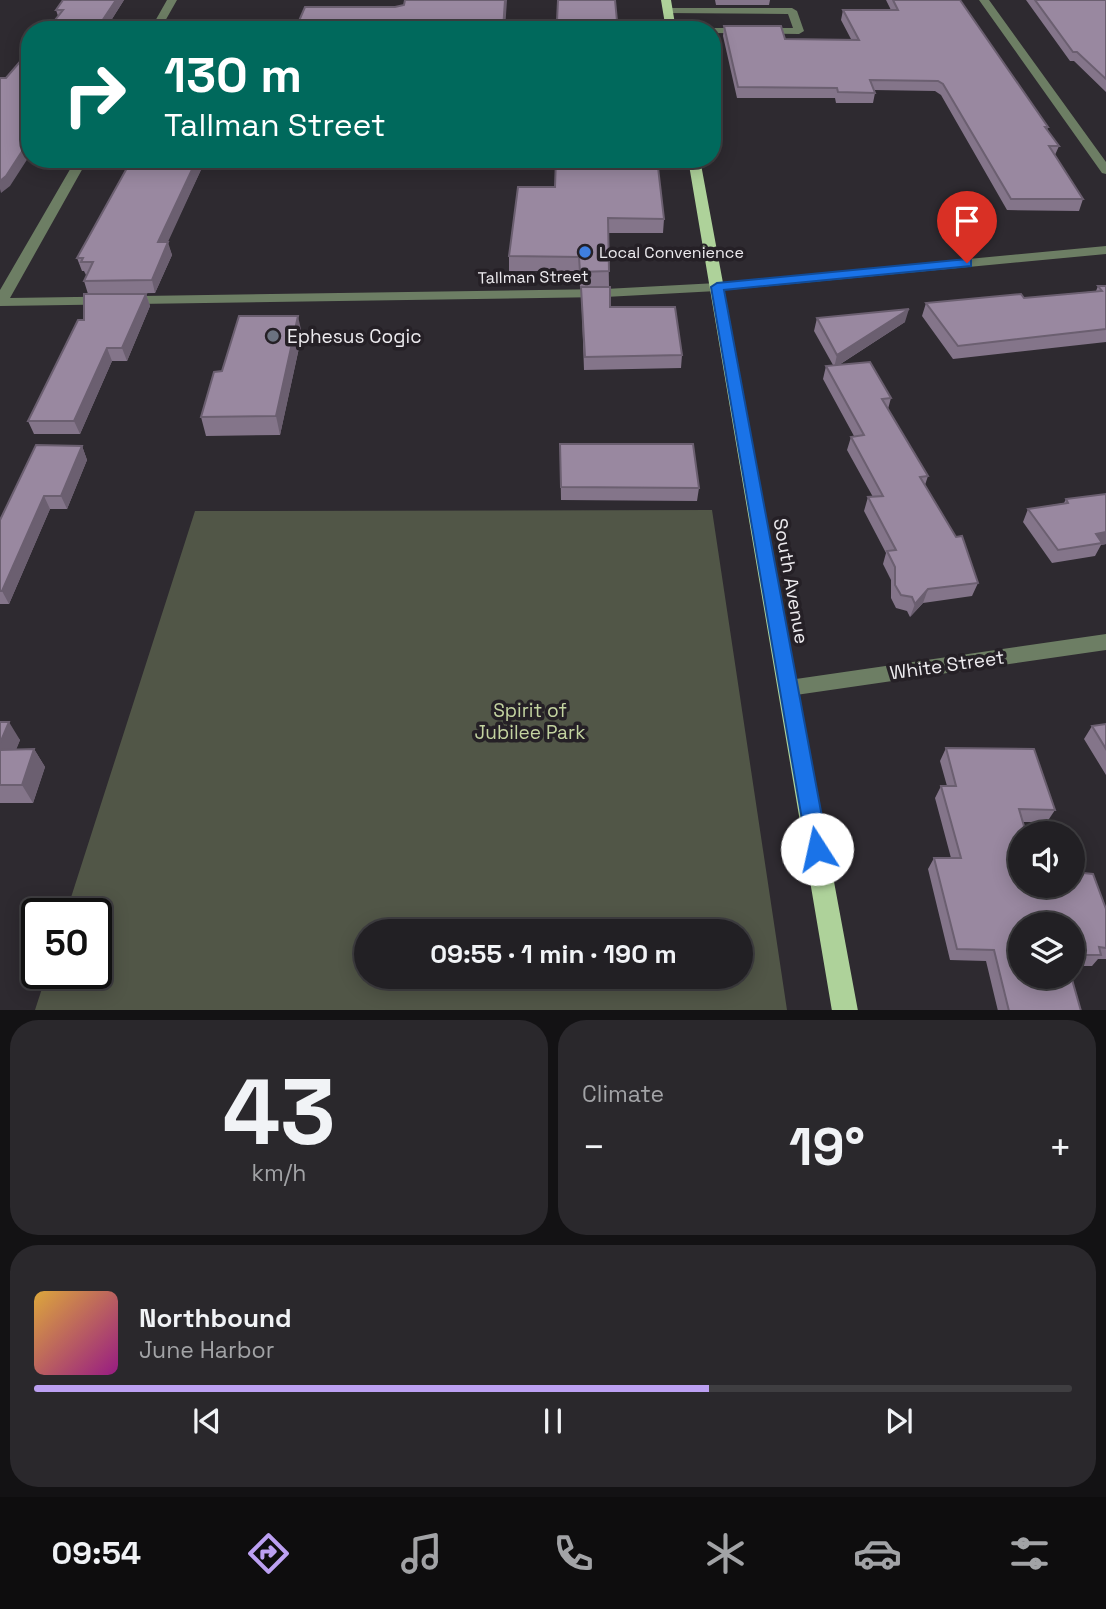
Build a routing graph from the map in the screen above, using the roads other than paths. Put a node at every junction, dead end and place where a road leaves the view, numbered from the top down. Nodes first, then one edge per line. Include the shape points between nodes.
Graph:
1 (172, 0) edge
2 (984, 0) edge
3 (667, 6) edge
4 (160, 21) edge
5 (721, 30) edge
6 (77, 168) edge
7 (696, 168) edge
8 (1106, 170) edge
9 (1106, 250) edge
10 (717, 287) junction
11 (0, 302) edge
12 (1106, 642) edge
13 (789, 688) junction
14 (845, 1010) edge

1 - 4 street
2 - 8 street
3 - 5 street via 792,11 799,30
6 - 11 street
7 - 10 main road, South Avenue
9 - 10 street, Tallman Street
10 - 11 street, Tallman Street via 605,293
10 - 13 main road, South Avenue
12 - 13 street, White Street
13 - 14 main road, South Avenue

